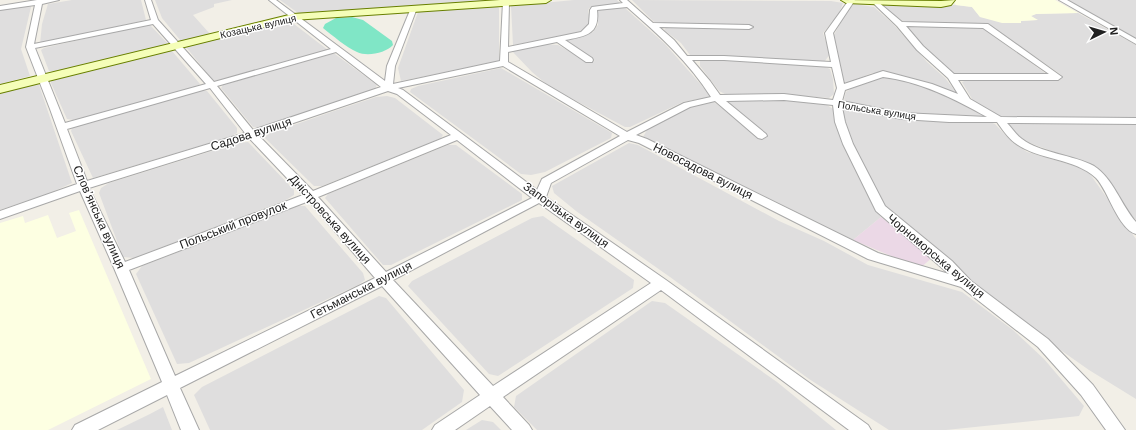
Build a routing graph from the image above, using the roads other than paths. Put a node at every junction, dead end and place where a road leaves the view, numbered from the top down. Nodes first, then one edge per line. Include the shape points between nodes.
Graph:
1 (56, 0) edge
2 (148, 0) edge
3 (272, 0) edge
4 (546, 0) edge
5 (846, 0) edge
6 (852, 0) edge
7 (950, 0) edge
8 (1062, 0) edge
9 (40, 1) edge
10 (506, 2) junction
11 (875, 2) junction
12 (918, 2) edge
13 (626, 3) edge
14 (0, 8) edge
15 (414, 8) junction
16 (293, 17) junction
17 (156, 21) junction
18 (900, 24) junction
19 (653, 26) junction
20 (749, 27) dead end
21 (558, 40) junction
22 (1136, 42) edge
23 (177, 45) junction
24 (30, 47) junction
25 (336, 50) junction
26 (505, 50) junction
27 (686, 58) junction
28 (589, 60) dead end
29 (504, 63) junction
30 (835, 65) junction
31 (952, 77) junction
32 (43, 78) junction
33 (212, 85) junction
34 (388, 88) junction
35 (841, 88) junction
36 (0, 89) edge
37 (717, 98) junction
38 (966, 101) junction
39 (837, 103) junction
40 (1000, 120) junction
41 (1136, 121) edge
42 (62, 127) junction
43 (251, 134) junction
44 (456, 136) junction
45 (627, 136) junction
46 (762, 136) dead end
47 (83, 186) junction
48 (311, 196) junction
49 (540, 198) junction
50 (0, 214) edge
51 (1136, 230) edge
52 (121, 268) junction
53 (384, 279) junction
54 (660, 283) junction
55 (966, 284) junction
56 (170, 386) junction
57 (492, 397) junction
58 (81, 430) edge
59 (190, 430) edge
60 (441, 430) edge
61 (523, 430) edge
62 (862, 430) edge
63 (1116, 430) edge

1 - 9 street
2 - 17 street, Дністровська вулиця
3 - 16 street, Запорізька вулиця
4 - 10 street, Козацька вулиця
5 - 6 street
6 - 11 street
6 - 30 street, Чорноморська вулиця via 829,33
7 - 12 street via 947,3
8 - 22 street
9 - 14 street
9 - 24 street
10 - 15 street, Козацька вулиця
10 - 26 street
11 - 12 street
11 - 18 street
13 - 19 street
13 - 21 street via 594,8 591,29
15 - 16 street, Козацька вулиця
15 - 34 street via 391,66
16 - 23 street, Козацька вулиця
16 - 25 street, Запорізька вулиця
17 - 23 street, Дністровська вулиця
17 - 24 street
18 - 31 street via 920,48
18 - 31 street via 985,26 1058,77
19 - 20 street
19 - 27 street
21 - 26 street
21 - 28 street
23 - 32 street, Козацька вулиця
23 - 33 street, Дністровська вулиця
24 - 32 street, Словʼянська вулиця
25 - 33 street
25 - 34 street, Запорізька вулиця
26 - 29 street
27 - 30 street
27 - 37 street
29 - 34 street, Садова вулиця
29 - 45 street, Новосадова вулиця
30 - 35 street, Чорноморська вулиця
31 - 38 street
32 - 36 street, Козацька вулиця
32 - 42 street, Словʼянська вулиця
33 - 42 street
33 - 43 street, Дністровська вулиця
34 - 43 street, Садова вулиця
34 - 44 street, Запорізька вулиця via 400,92
35 - 38 street via 876,76 891,75 929,86
35 - 39 street, Чорноморська вулиця
37 - 39 street, Польська вулиця via 784,97
37 - 45 street, Польська вулиця via 688,105
37 - 46 street
38 - 40 street
39 - 40 street, Польська вулиця via 902,116
39 - 55 street, Чорноморська вулиця via 840,122 848,144 880,208 948,264
40 - 41 street, Польська вулиця
40 - 51 street via 1018,141 1089,168 1101,178 1122,213
42 - 47 street, Словʼянська вулиця
43 - 47 street, Садова вулиця
43 - 48 street, Дністровська вулиця
44 - 48 street, Польський провулок
44 - 49 street, Запорізька вулиця
45 - 49 street via 546,181
45 - 55 street, Новосадова вулиця via 643,141 873,256
47 - 50 street, Садова вулиця
47 - 52 street, Словʼянська вулиця
48 - 52 street, Польський провулок
48 - 53 street, Дністровська вулиця
49 - 53 street, Гетьманська вулиця
49 - 54 street, Запорізька вулиця
52 - 56 street, Словʼянська вулиця
53 - 56 street, Гетьманська вулиця
53 - 57 street, Дністровська вулиця
54 - 57 street
54 - 62 street, Запорізька вулиця
55 - 63 street, Чорноморська вулиця via 1043,343 1088,390
56 - 58 street, Гетьманська вулиця
56 - 59 street, Словʼянська вулиця
57 - 60 street
57 - 61 street, Дністровська вулиця

